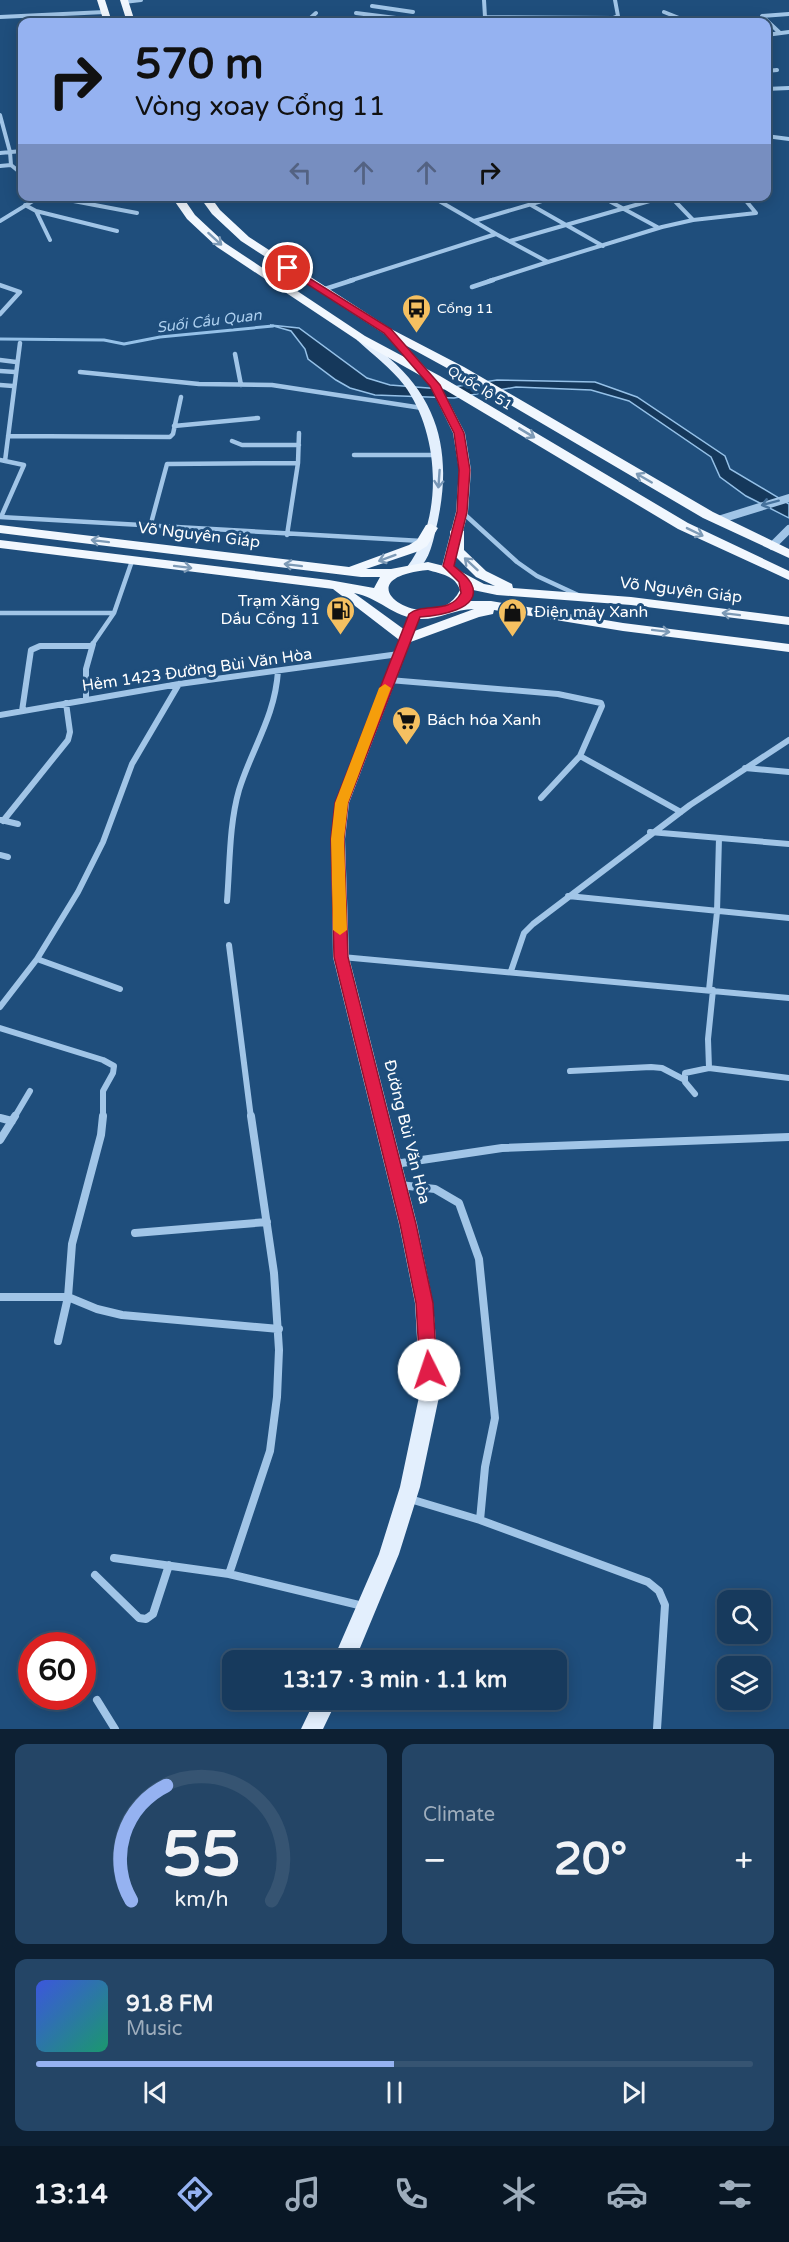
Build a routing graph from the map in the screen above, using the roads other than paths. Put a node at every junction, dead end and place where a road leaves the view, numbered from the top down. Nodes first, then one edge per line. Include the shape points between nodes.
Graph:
1 (101, 0) edge
2 (141, 0) edge
3 (484, 0) edge
4 (615, 0) edge
5 (124, 1) edge
6 (372, 6) dead end
7 (105, 12) junction
8 (664, 12) dead end
9 (316, 13) dead end
10 (356, 13) dead end
11 (789, 14) edge
12 (0, 17) edge
13 (107, 18) edge
14 (130, 18) edge
15 (310, 18) edge
16 (385, 18) edge
17 (406, 18) edge
18 (679, 18) edge
19 (764, 18) edge
20 (771, 24) edge
21 (789, 32) edge
22 (780, 33) junction
23 (771, 34) edge
24 (777, 70) dead end
25 (771, 71) edge
26 (789, 88) edge
27 (771, 89) edge
28 (0, 115) edge
29 (771, 137) edge
30 (789, 139) edge
31 (18, 151) edge
32 (10, 152) junction
33 (0, 153) edge
34 (11, 165) junction
35 (0, 166) edge
36 (18, 171) edge
37 (33, 201) edge
38 (73, 201) edge
39 (180, 201) edge
40 (208, 201) edge
41 (439, 201) edge
42 (543, 201) edge
43 (610, 201) edge
44 (650, 201) edge
45 (674, 201) edge
46 (746, 201) edge
47 (26, 205) junction
48 (531, 205) junction
49 (623, 208) junction
50 (36, 211) junction
51 (137, 213) dead end
52 (693, 220) junction
53 (0, 221) edge
54 (474, 221) junction
55 (566, 225) junction
56 (659, 228) junction
57 (117, 231) dead end
58 (496, 234) junction
59 (50, 240) dead end
60 (510, 242) junction
61 (603, 246) junction
62 (549, 262) junction
63 (0, 285) edge
64 (472, 287) dead end
65 (322, 290) junction
66 (0, 314) edge
67 (387, 331) junction
68 (20, 343) dead end
69 (420, 349) junction
70 (235, 354) dead end
71 (396, 357) junction
72 (0, 360) edge
73 (16, 362) junction
74 (0, 371) edge
75 (15, 372) junction
76 (80, 372) dead end
77 (435, 382) junction
78 (241, 385) junction
79 (0, 386) edge
80 (13, 386) junction
81 (181, 397) dead end
82 (421, 406) junction
83 (258, 418) dead end
84 (174, 426) junction
85 (299, 433) dead end
86 (8, 436) junction
87 (232, 441) dead end
88 (299, 444) junction
89 (354, 455) dead end
90 (438, 455) junction
91 (2, 461) edge
92 (298, 463) junction
93 (789, 498) edge
94 (462, 512) junction
95 (0, 517) edge
96 (718, 520) junction
97 (150, 527) junction
98 (431, 528) junction
99 (0, 529) edge
100 (788, 530) edge
101 (457, 531) junction
102 (287, 535) junction
103 (422, 541) junction
104 (0, 544) edge
105 (772, 546) junction
106 (789, 554) edge
107 (132, 561) junction
108 (413, 567) junction
109 (393, 573) junction
110 (458, 576) junction
111 (789, 576) edge
112 (332, 577) junction
113 (543, 594) junction
114 (583, 597) junction
115 (382, 598) junction
116 (458, 605) junction
117 (516, 610) junction
118 (0, 613) edge
119 (114, 613) junction
120 (415, 614) junction
121 (789, 621) edge
122 (403, 644) junction
123 (92, 646) junction
124 (789, 648) edge
125 (278, 671) junction
126 (388, 680) junction
127 (179, 684) junction
128 (86, 700) junction
129 (66, 703) junction
130 (21, 711) junction
131 (0, 715) edge
132 (789, 740) edge
133 (580, 756) junction
134 (744, 768) junction
135 (789, 772) edge
136 (541, 798) dead end
137 (681, 812) junction
138 (2, 821) edge
139 (18, 824) dead end
140 (650, 832) junction
141 (719, 838) junction
142 (789, 844) edge
143 (0, 855) edge
144 (8, 857) dead end
145 (568, 896) junction
146 (227, 901) dead end
147 (717, 912) junction
148 (789, 918) edge
149 (229, 945) dead end
150 (341, 957) junction
151 (37, 959) junction
152 (511, 971) junction
153 (120, 989) dead end
154 (711, 990) junction
155 (789, 998) edge
156 (0, 1007) edge
157 (0, 1028) edge
158 (709, 1068) junction
159 (570, 1071) dead end
160 (789, 1077) edge
161 (683, 1079) junction
162 (30, 1091) dead end
163 (695, 1094) dead end
164 (0, 1118) edge
165 (12, 1121) junction
166 (789, 1137) edge
167 (0, 1140) edge
168 (394, 1164) junction
169 (400, 1185) junction
170 (267, 1222) junction
171 (135, 1233) dead end
172 (0, 1297) edge
173 (68, 1297) junction
174 (279, 1329) junction
175 (58, 1341) dead end
176 (406, 1498) junction
177 (480, 1520) junction
178 (114, 1557) dead end
179 (169, 1565) junction
180 (229, 1574) junction
181 (95, 1575) dead end
182 (367, 1606) junction
183 (348, 1650) edge
184 (97, 1700) dead end
185 (321, 1710) edge
186 (115, 1729) edge
187 (312, 1729) edge
188 (657, 1729) edge

1 - 7 highway
2 - 5 street
3 - 4 street via 485,17 613,18 618,16
5 - 14 highway
6 - 17 street via 413,12
7 - 12 street
7 - 13 highway
8 - 18 street
9 - 15 street
10 - 16 street
11 - 19 street
20 - 22 street
21 - 22 street
22 - 23 street
24 - 25 street
26 - 27 street
28 - 32 street
29 - 30 street
31 - 32 street
32 - 33 street
32 - 34 street
34 - 35 street
34 - 36 street
37 - 47 street
38 - 51 street
39 -> 71 highway, Quốc lộ 51 via 221,245
40 - 65 highway, Quốc lộ 51 via 245,239
41 - 54 street
42 - 48 street
43 - 49 street
44 - 49 street
45 - 52 street
46 - 52 street via 756,213
47 - 50 street
47 - 53 street
48 - 54 street
48 - 55 street
49 - 55 street
49 - 56 street
50 - 57 street
50 - 59 street
52 - 56 street
54 - 58 street
55 - 60 street
55 - 61 street
56 - 61 street
58 - 60 street
58 - 65 street
60 - 62 street
61 - 62 street
62 - 64 street
63 - 66 street via 20,292
65 - 67 highway, Quốc lộ 51
67 - 69 highway, Quốc lộ 51
67 - 71 main road
68 - 73 street
69 - 71 highway
96 -> 69 highway, Quốc lộ 51
70 - 78 street
71 - 77 highway, Quốc lộ 51
71 - 82 main road
72 - 73 street
73 - 75 street
74 - 75 street
75 - 80 street
76 - 78 street via 141,380
77 - 94 main road via 459,433 465,470
77 -> 111 highway, Quốc lộ 51 via 683,526
78 - 82 street via 272,385
79 - 80 street
80 - 86 street
81 - 84 street
82 - 90 main road via 435,435
83 - 84 street
84 - 86 street via 173,434 167,437
85 - 88 street
86 - 91 street
87 - 88 street via 242,445
88 - 92 street
89 - 90 street
90 -> 98 main road via 440,470
91 - 95 street via 24,465
92 - 97 street via 167,464
92 - 102 street
93 -> 96 street
94 - 101 main road
94 - 114 street via 537,576
95 - 97 street
96 - 105 highway, Quốc lộ 51
97 - 102 street
98 - 103 highway
98 - 108 main road via 422,557
112 -> 99 highway, Võ Nguyên Giáp
100 - 105 street
101 - 110 main road via 448,566
113 -> 101 highway via 509,588 481,574 457,551
102 - 103 street
103 -> 112 highway via 414,548
104 - 107 highway, Võ Nguyên Giáp
105 - 106 highway, Quốc lộ 51
107 -> 112 highway, Võ Nguyên Giáp
107 - 119 street
108 - 109 highway, Võ Nguyên Giáp
108 - 110 highway, Võ Nguyên Giáp via 428,566
109 - 112 highway, Võ Nguyên Giáp
109 - 115 highway via 381,582
110 - 113 highway, Võ Nguyên Giáp via 480,588
110 - 116 highway via 467,593
112 - 115 highway, Võ Nguyên Giáp
112 - 122 highway
113 - 114 highway, Võ Nguyên Giáp
121 -> 114 highway, Võ Nguyên Giáp
115 - 120 highway, Võ Nguyên Giáp via 401,611
116 - 117 highway
116 - 120 highway via 444,612
117 - 122 highway via 476,613
117 -> 124 highway
118 - 119 street
119 - 123 street
120 - 122 main road, Đường Bùi Văn Hòa
122 - 125 street, Hẻm 1423 Đường Bùi Văn Hòa
122 - 126 main road, Đường Bùi Văn Hòa
123 - 128 street via 86,669
123 - 130 street via 40,646 32,650
125 - 127 street, Hẻm 1423 Đường Bùi Văn Hòa
125 - 146 street via 277,700 242,779
126 - 133 street via 558,694 601,703
126 - 150 main road, Đường Bùi Văn Hòa via 342,803 338,839
127 - 128 street, Hẻm 1423 Đường Bùi Văn Hòa
127 - 151 street via 132,764 91,868
128 - 129 street, Hẻm 1423 Đường Bùi Văn Hòa
129 - 130 street, Hẻm 1423 Đường Bùi Văn Hòa
129 - 138 street via 68,740
130 - 131 street, Hẻm 1423 Đường Bùi Văn Hòa
132 - 134 street
133 - 136 street
133 - 137 street
134 - 135 street
134 - 137 street
137 - 140 street
138 - 139 street
140 - 141 street
140 - 145 street
141 - 142 street
141 - 147 street
143 - 144 street
145 - 147 street
145 - 152 street via 524,933
147 - 148 street
147 - 154 street
149 - 170 street
150 - 152 street
150 - 168 main road, Đường Bùi Văn Hòa
151 - 153 street
151 - 156 street
152 - 154 street
154 - 155 street
154 - 158 street
157 - 173 street via 114,1065 103,1091 101,1135 72,1244
158 - 160 street
158 - 161 street via 685,1072
159 - 161 street via 651,1067 663,1068
161 - 163 street
162 - 165 street
164 - 165 street
165 - 167 street
166 - 168 street via 502,1148
168 - 169 main road, Đường Bùi Văn Hòa
169 - 176 main road, Đường Bùi Văn Hòa via 424,1303 430,1392
169 - 177 street via 435,1189 459,1203 479,1259 495,1418
170 - 171 street
170 - 174 street
172 - 173 street
173 - 174 street via 122,1316
173 - 175 street
174 - 180 street via 277,1397 270,1451
176 - 177 street
176 - 182 main road, Đường Bùi Văn Hòa
177 - 188 street via 648,1582 659,1591 665,1605
178 - 179 street
179 - 180 street
179 - 181 street via 153,1614 146,1619 138,1618
180 - 182 street
182 - 183 main road, Đường Bùi Văn Hòa
184 - 186 street
185 - 187 main road

